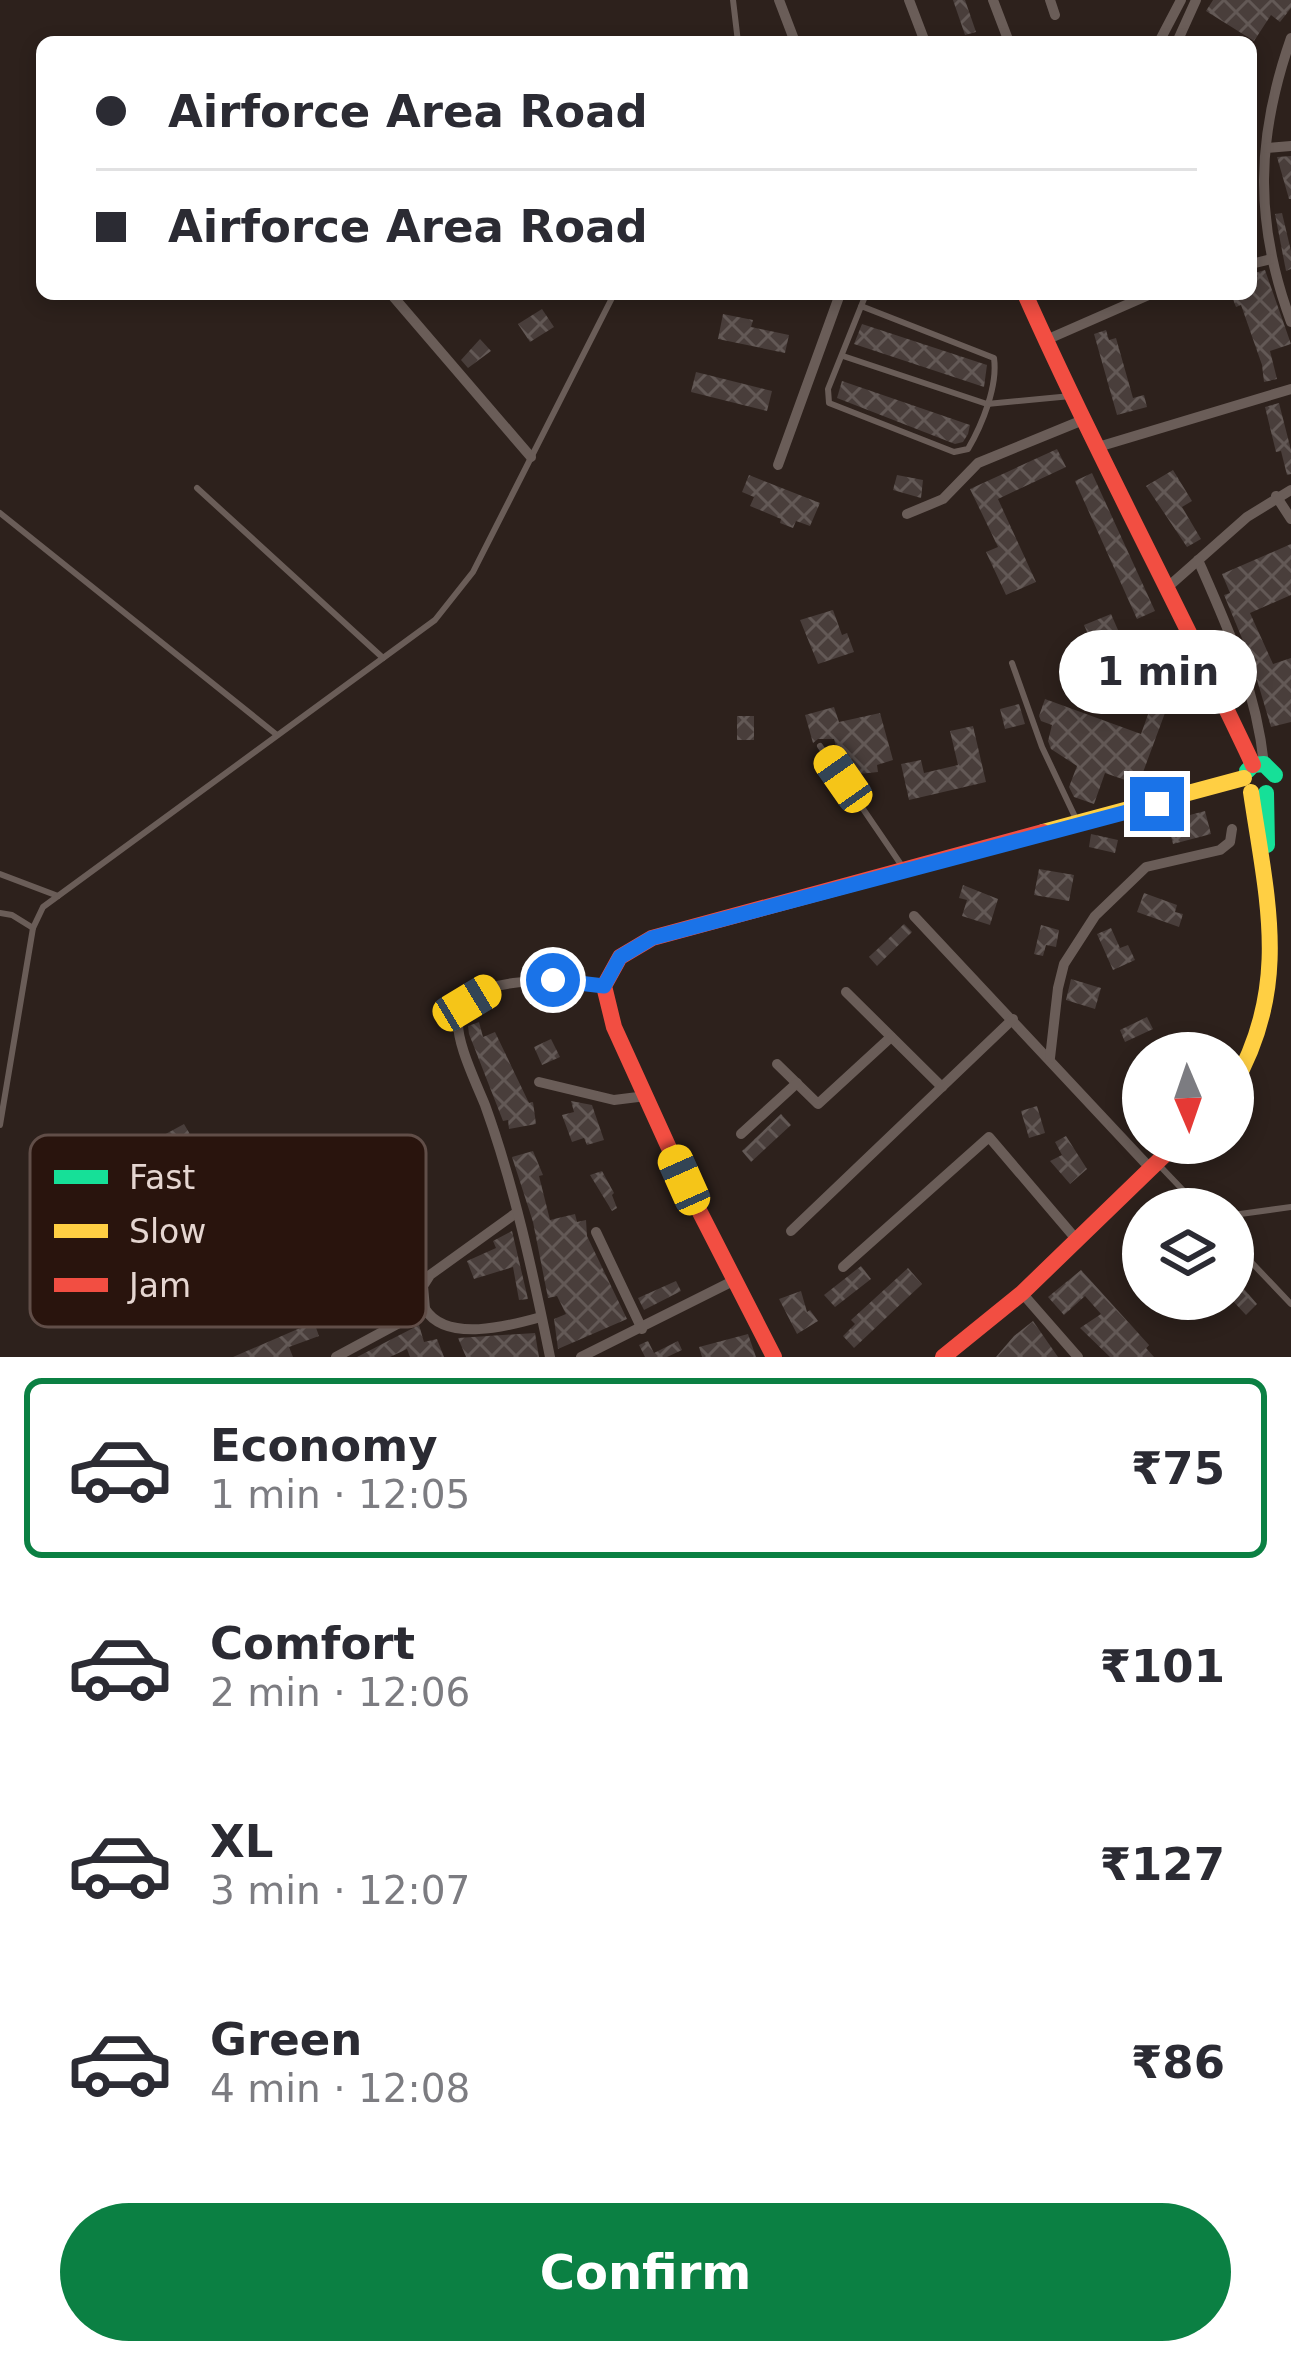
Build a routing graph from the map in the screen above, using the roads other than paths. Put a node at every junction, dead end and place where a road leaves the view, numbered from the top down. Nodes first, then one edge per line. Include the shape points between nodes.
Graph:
1 (733, 0) edge
2 (779, 0) edge
3 (909, 0) edge
4 (993, 0) edge
5 (1050, 0) edge
6 (1181, 0) edge
7 (1196, 0) edge
8 (1055, 16) dead end
9 (737, 36) edge
10 (793, 36) edge
11 (923, 36) edge
12 (1007, 36) edge
13 (1162, 36) edge
14 (1180, 36) edge
15 (1291, 38) edge
16 (1291, 146) edge
17 (1267, 148) junction
18 (1271, 259) junction
19 (1257, 262) edge
20 (396, 300) edge
21 (608, 300) edge
22 (839, 300) edge
23 (864, 300) edge
24 (1028, 300) edge
25 (1137, 300) edge
26 (861, 306) junction
27 (1291, 322) edge
28 (1046, 340) junction
29 (842, 356) junction
30 (1291, 389) edge
31 (1071, 396) junction
32 (987, 404) junction
33 (1083, 420) junction
34 (1097, 447) junction
35 (531, 457) junction
36 (778, 465) dead end
37 (197, 488) dead end
38 (1291, 490) edge
39 (1276, 496) junction
40 (0, 513) edge
41 (908, 514) dead end
42 (1291, 519) edge
43 (1198, 560) junction
44 (1169, 586) junction
45 (383, 658) junction
46 (1012, 663) dead end
47 (277, 735) junction
48 (820, 746) dead end
49 (1264, 777) edge
50 (1079, 825) junction
51 (1232, 830) dead end
52 (904, 869) junction
53 (0, 874) edge
54 (58, 896) junction
55 (0, 913) edge
56 (914, 916) dead end
57 (33, 928) junction
58 (604, 986) junction
59 (846, 992) dead end
60 (1013, 1019) junction
61 (891, 1036) junction
62 (1254, 1057) edge
63 (1050, 1058) junction
64 (778, 1064) dead end
65 (539, 1082) dead end
66 (796, 1083) junction
67 (941, 1087) junction
68 (646, 1096) junction
69 (0, 1124) edge
70 (741, 1134) dead end
71 (1153, 1165) junction
72 (1178, 1188) edge
73 (1291, 1207) edge
74 (1254, 1212) edge
75 (516, 1213) junction
76 (596, 1232) dead end
77 (791, 1232) dead end
78 (1076, 1239) junction
79 (1254, 1265) edge
80 (843, 1267) dead end
81 (735, 1280) junction
82 (426, 1282) edge
83 (1022, 1293) junction
84 (1291, 1304) edge
85 (426, 1311) edge
86 (542, 1317) junction
87 (392, 1327) edge
88 (642, 1329) junction
89 (949, 1355) edge
90 (336, 1357) edge
91 (550, 1357) edge
92 (581, 1357) edge
93 (774, 1357) edge
94 (1078, 1357) edge

1 - 9 lane
2 - 10 street
3 - 11 street
4 - 12 street
5 - 8 street
6 - 13 street
7 - 14 street
15 - 17 street
16 - 17 street
17 - 18 street via 1262,214
18 - 19 street
18 - 27 street
20 - 35 street
21 - 35 lane
22 - 36 street
23 - 26 lane
24 - 28 street
25 - 28 street
26 - 29 lane
26 - 32 lane via 994,358
28 - 31 street
29 - 32 lane
29 - 32 lane via 829,404 954,452 972,443
30 - 34 street
31 - 32 lane
31 - 33 street
33 - 34 street
33 - 41 street via 978,463 944,499
34 - 44 street
35 - 45 lane via 458,595
37 - 45 lane
38 - 39 street
39 - 42 street
39 - 43 street
40 - 47 lane
43 - 44 street
43 - 49 street via 1242,657
44 - 49 street
45 - 47 lane
46 - 50 lane
47 - 54 lane
48 - 52 lane
49 - 50 street
49 - 62 street via 1275,946 1272,1007
50 - 52 street
51 - 63 street via 1220,850 1146,867 1095,916 1064,964
52 - 58 street via 652,938 620,957
53 - 54 lane
54 - 57 lane
55 - 57 lane
56 - 60 street
57 - 69 lane
58 - 68 street
58 - 75 street via 495,986 459,1016
59 - 61 street
60 - 63 street
60 - 67 street
61 - 66 street via 818,1104
61 - 67 street
63 - 71 street
64 - 66 street
65 - 68 street via 614,1100
66 - 70 street
67 - 77 street
68 - 81 street
71 - 72 lane
71 - 78 street
73 - 74 lane
75 - 82 street
75 - 86 street
76 - 88 street
78 - 80 street via 988,1137
78 - 83 street
79 - 84 lane
81 - 88 street
81 - 93 street
83 - 89 street
83 - 94 street
85 - 86 street via 446,1327
86 - 91 street
87 - 90 street
88 - 92 street

